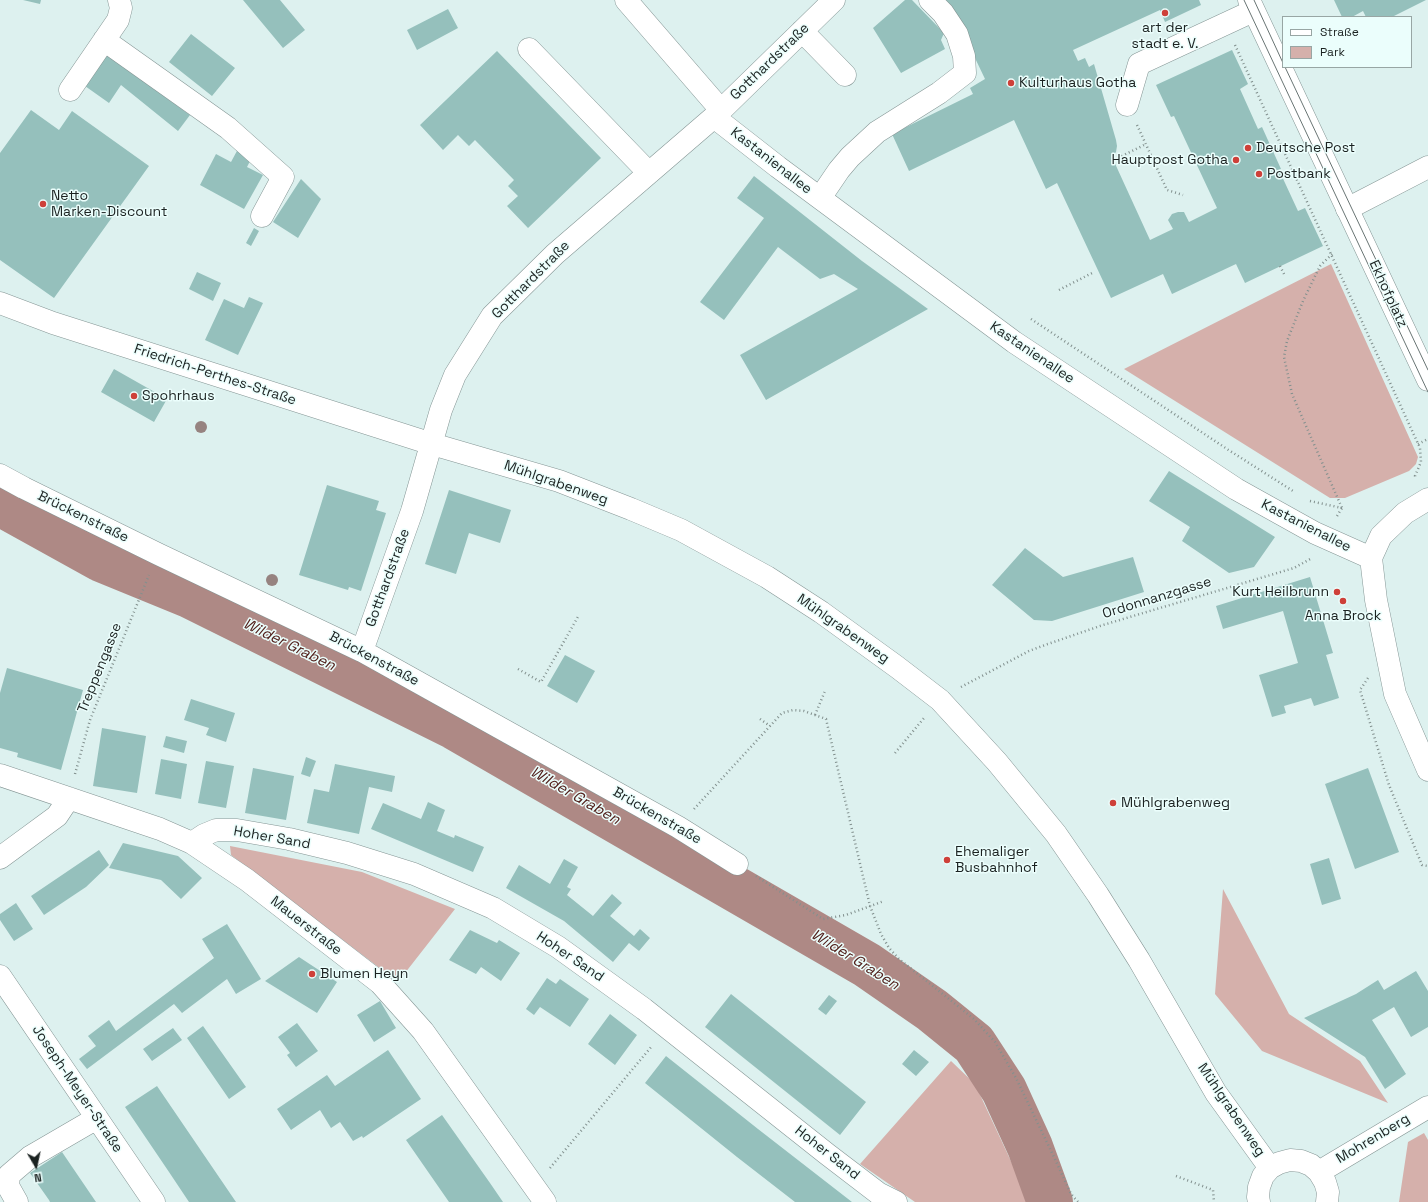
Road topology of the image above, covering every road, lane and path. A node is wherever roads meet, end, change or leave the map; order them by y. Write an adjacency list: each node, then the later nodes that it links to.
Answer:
1 (119, 0): 8 (street)
2 (626, 0): 13 (street, Kastanienallee)
3 (834, 0): 7 (street, Gotthardstraße)
4 (930, 0): 21 (street)
5 (1251, 5): 6 (street); 22 (street, Ekhofplatz)
6 (1225, 24): 12 (street); 15 (path)
7 (802, 31): 10 (street); 13 (street, Gotthardstraße)
8 (104, 40): 11 (street); 23 (street)
9 (528, 49): 19 (street)
10 (845, 75)
11 (70, 90)
12 (1127, 105): 14 (path)
13 (718, 113): 19 (street, Gotthardstraße); 21 (street, Kastanienallee)
14 (1146, 144): 17 (path); 20 (path)
15 (1282, 147): 16 (path); 24 (path)
16 (1273, 151)
17 (1118, 158)
18 (1428, 167): 22 (street)
19 (648, 173): 33 (street, Gotthardstraße)
20 (1183, 195)
21 (820, 198): 40 (street, Kastanienallee)
22 (1347, 209): 31 (street, Ekhofplatz)
23 (262, 216)
24 (1332, 254): 34 (path); 39 (path)
25 (1280, 266): 27 (path)
26 (1094, 272): 28 (path)
27 (1285, 276)
28 (1059, 290)
29 (0, 303): 33 (street, Friedrich-Perthes-Straße)
30 (1031, 320): 37 (path)
31 (1428, 380)
32 (1428, 439): 34 (path)
33 (432, 444): 44 (street, Gotthardstraße); 48 (street, Mühlgrabenweg)
34 (1418, 444): 36 (path)
35 (0, 475): 44 (street, Brückenstraße)
36 (1415, 476)
37 (1296, 493)
38 (1428, 499): 41 (street)
39 (1309, 501)
40 (1325, 537): 41 (street, Kastanienallee); 48 (path, Ordonnanzgasse)
41 (1371, 558): 45 (street)
42 (152, 568): 55 (path, Treppengasse)
43 (579, 615): 46 (path)
44 (362, 651): 56 (street, Brückenstraße)
45 (1388, 660): 53 (street); 60 (path)
46 (518, 669)
47 (825, 691): 49 (path)
48 (940, 700): 52 (path); 68 (street, Mühlgrabenweg)
49 (814, 715): 51 (path); 62 (path)
50 (760, 719): 51 (path)
51 (770, 726): 56 (path)
52 (894, 753)
53 (1428, 770)
54 (0, 775): 55 (street, Mauerstraße)
55 (71, 788): 57 (street, Mauerstraße); 58 (street)
56 (678, 827): 59 (street, Brückenstraße)
57 (192, 843): 73 (street, Mauerstraße); 74 (street, Hoher Sand)
58 (0, 858)
59 (737, 864): 62 (path)
60 (1428, 866)
61 (884, 901): 62 (path)
62 (870, 906): 75 (path)
63 (0, 976): 66 (street, Joseph-Meyer-Straße)
64 (652, 1045): 67 (path)
65 (1428, 1107): 69 (street, Mohrenberg)
66 (97, 1118): 71 (street); 72 (street, Joseph-Meyer-Straße)
67 (552, 1166)
68 (1270, 1168): 69 (street); 77 (street)
69 (1319, 1172): 78 (street)
70 (1176, 1176): 76 (path)
71 (17, 1202)
72 (154, 1202)
73 (545, 1202)
74 (896, 1202)
75 (1078, 1202)
76 (1214, 1202)
77 (1259, 1202)
78 (1327, 1202)

